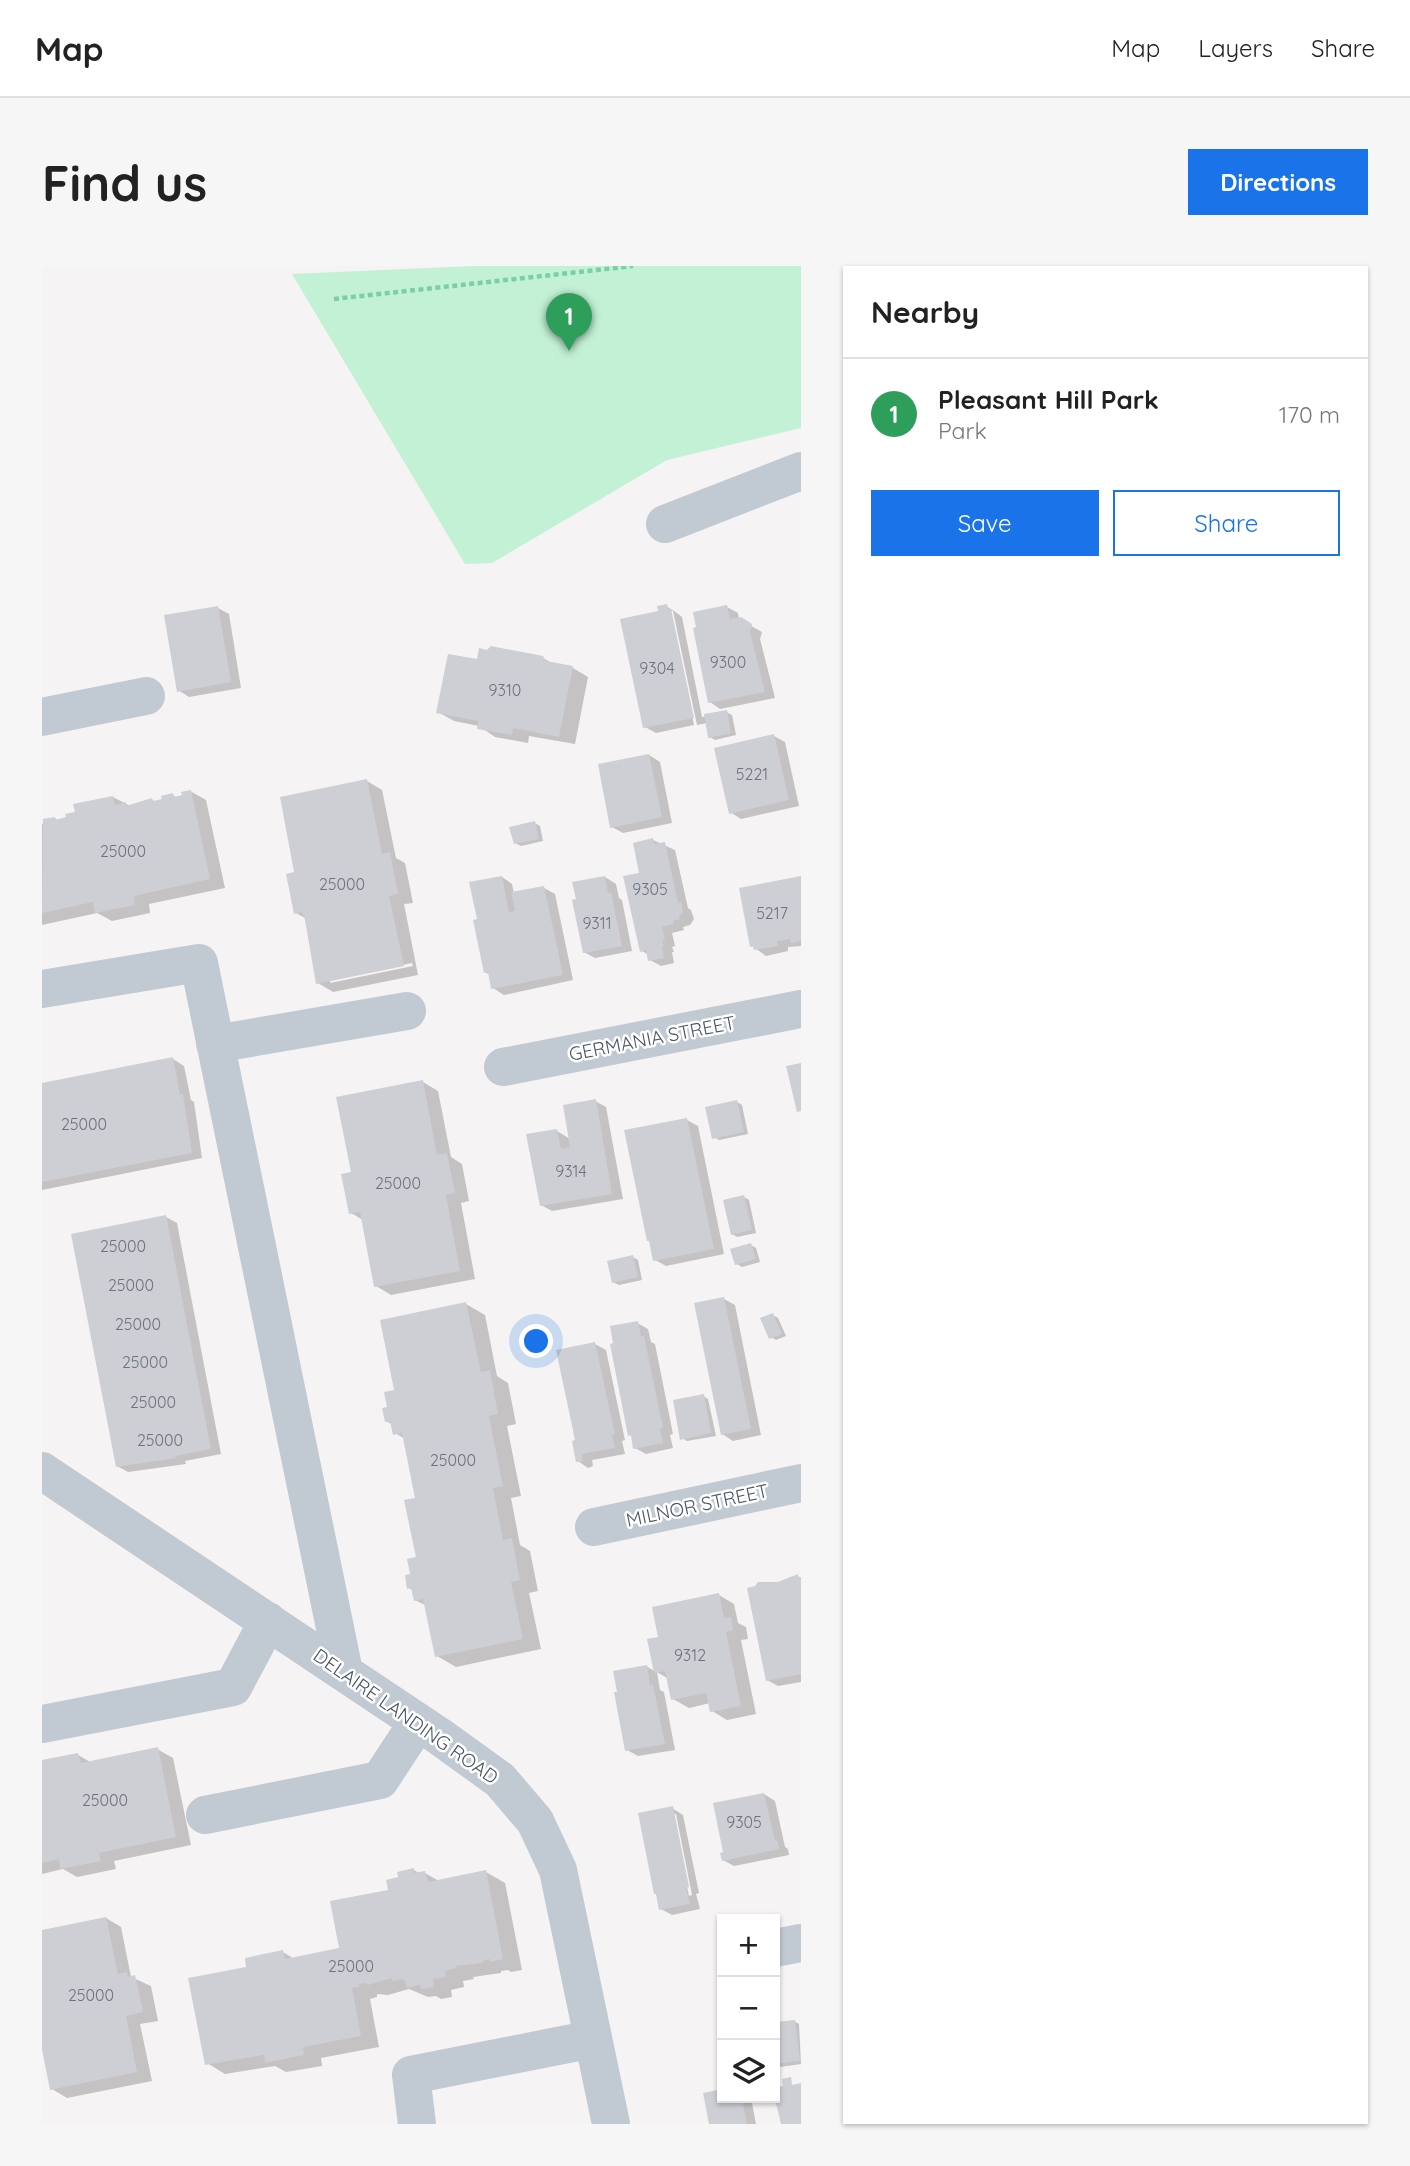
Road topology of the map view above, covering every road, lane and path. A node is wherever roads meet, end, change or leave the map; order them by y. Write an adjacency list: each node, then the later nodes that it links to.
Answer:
1 (633, 266): 2 (path)
2 (334, 299)
3 (800, 476): 4 (street)
4 (665, 524)
5 (146, 696): 6 (street)
6 (42, 717)
7 (42, 989): 10 (street)
8 (801, 1009): 11 (street, GERMANIA STREET)
9 (407, 1011): 10 (street)
10 (215, 1044): 16 (street)
11 (503, 1067)
12 (42, 1471): 15 (street, DELAIRE LANDING ROAD)
13 (801, 1483): 14 (street, MILNOR STREET)
14 (594, 1527)
15 (268, 1621): 16 (street, DELAIRE LANDING ROAD); 18 (street)
16 (344, 1672): 17 (street, DELAIRE LANDING ROAD)
17 (418, 1722): 19 (street); 22 (street, DELAIRE LANDING ROAD)
18 (42, 1724)
19 (205, 1815)
20 (801, 1943): 21 (street)
21 (780, 1947)
22 (593, 2039): 23 (street); 24 (street, DELAIRE LANDING ROAD)
23 (417, 2124)
24 (611, 2124)

